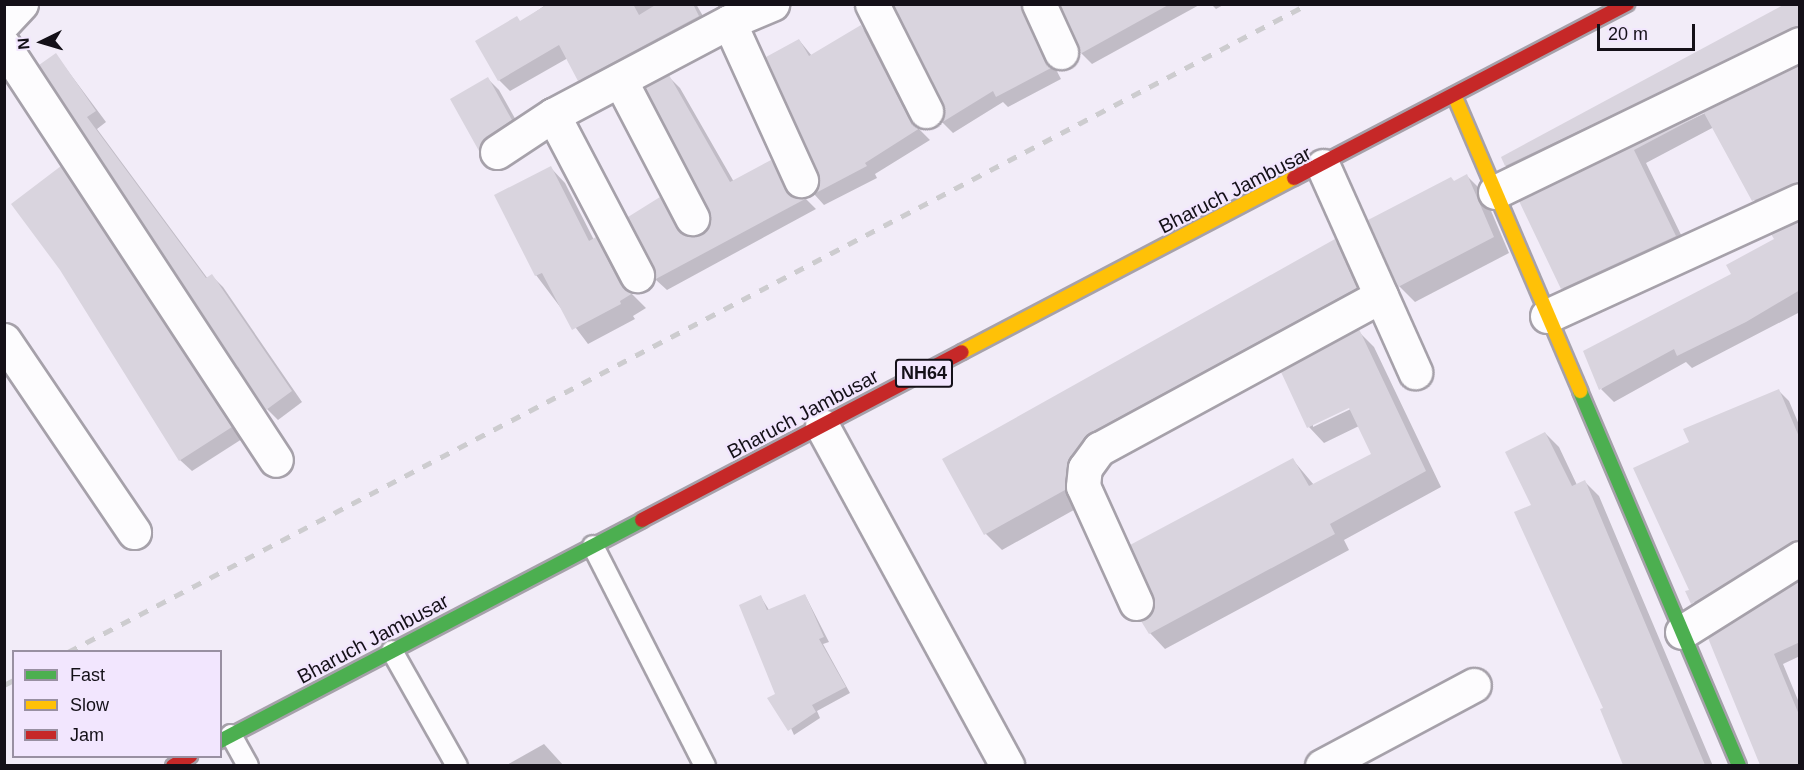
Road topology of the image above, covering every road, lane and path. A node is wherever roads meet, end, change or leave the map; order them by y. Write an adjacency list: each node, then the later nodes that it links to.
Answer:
1 (21, 4): 6 (street)
2 (772, 4): 7 (street)
3 (872, 4): 13 (street)
4 (1039, 4): 10 (street)
5 (1627, 4): 12 (main road, Bharuch Jambusar / NH64)
6 (4, 22)
7 (729, 22): 11 (street); 17 (street)
8 (1800, 44): 18 (street)
9 (4, 46): 27 (street)
10 (1061, 52)
11 (620, 80): 14 (street); 20 (street)
12 (1454, 95): 16 (main road, Bharuch Jambusar / NH64); 18 (main road)
13 (926, 111)
14 (553, 115): 15 (street); 21 (street)
15 (497, 152)
16 (1323, 166): 22 (street); 26 (main road, Bharuch Jambusar / NH64)
17 (801, 180)
18 (1495, 192): 23 (main road)
19 (1800, 200): 23 (street)
20 (692, 218)
21 (637, 275)
22 (1381, 296): 25 (street); 31 (street)
23 (1547, 316): 32 (main road)
24 (4, 340): 28 (street)
25 (1415, 372)
26 (822, 426): 29 (main road, Bharuch Jambusar / NH64); 39 (street)
27 (276, 459)
28 (134, 532)
29 (593, 546): 33 (main road, Bharuch Jambusar / NH64); 38 (lane)
30 (1800, 558): 32 (street)
31 (1136, 603)
32 (1682, 632): 41 (main road)
33 (392, 651): 35 (main road, Bharuch Jambusar / NH64); 37 (lane)
34 (1474, 685): 40 (street)
35 (226, 738): 36 (lane)
36 (248, 765)
37 (457, 765)
38 (705, 765)
39 (1007, 765)
40 (1322, 765)
41 (1739, 765)

